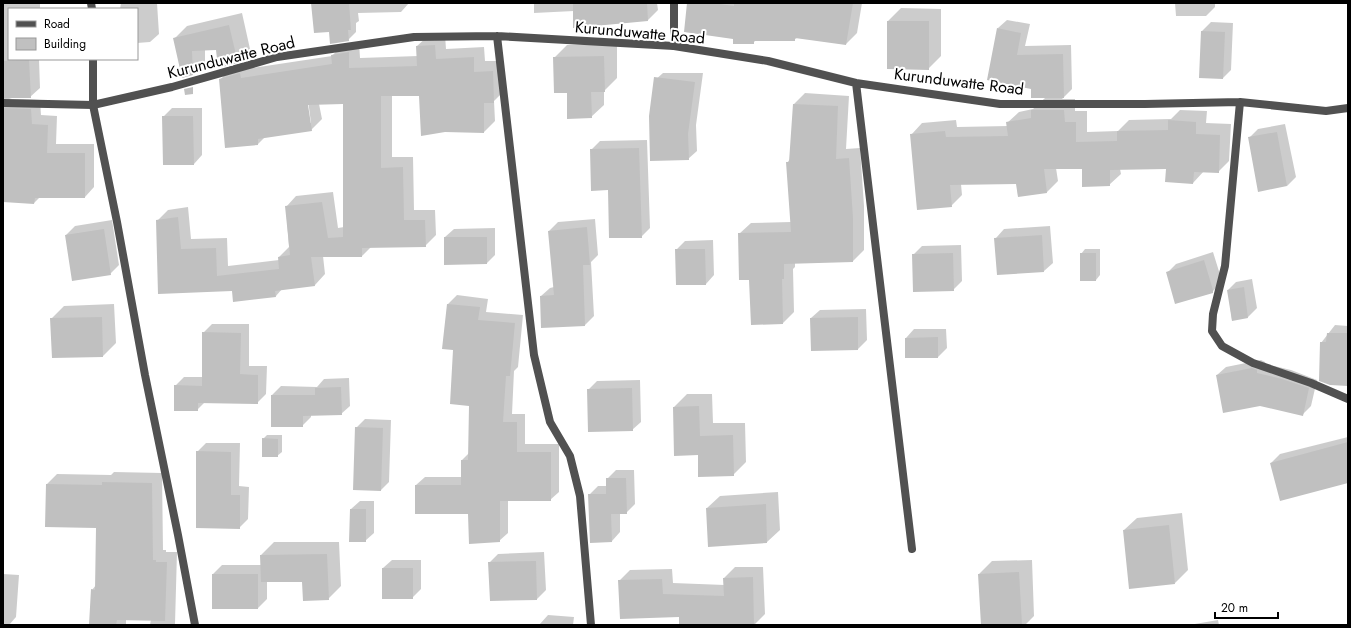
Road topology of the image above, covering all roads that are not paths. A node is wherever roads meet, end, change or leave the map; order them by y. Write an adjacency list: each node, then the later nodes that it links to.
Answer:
1 (674, 3): 3 (street)
2 (497, 36): 3 (street, Kurunduwatte Road); 8 (street, Kurunduwatte Road); 13 (street)
3 (674, 46): 5 (street, Kurunduwatte Road)
4 (93, 60): 8 (street)
5 (856, 82): 6 (street, Kurunduwatte Road); 11 (street)
6 (1240, 102): 9 (street, Kurunduwatte Road); 10 (street)
7 (3, 103): 8 (street, Kurunduwatte Road)
8 (93, 105): 12 (street)
9 (1348, 108)
10 (1348, 399)
11 (912, 549)
12 (195, 625)
13 (591, 625)

